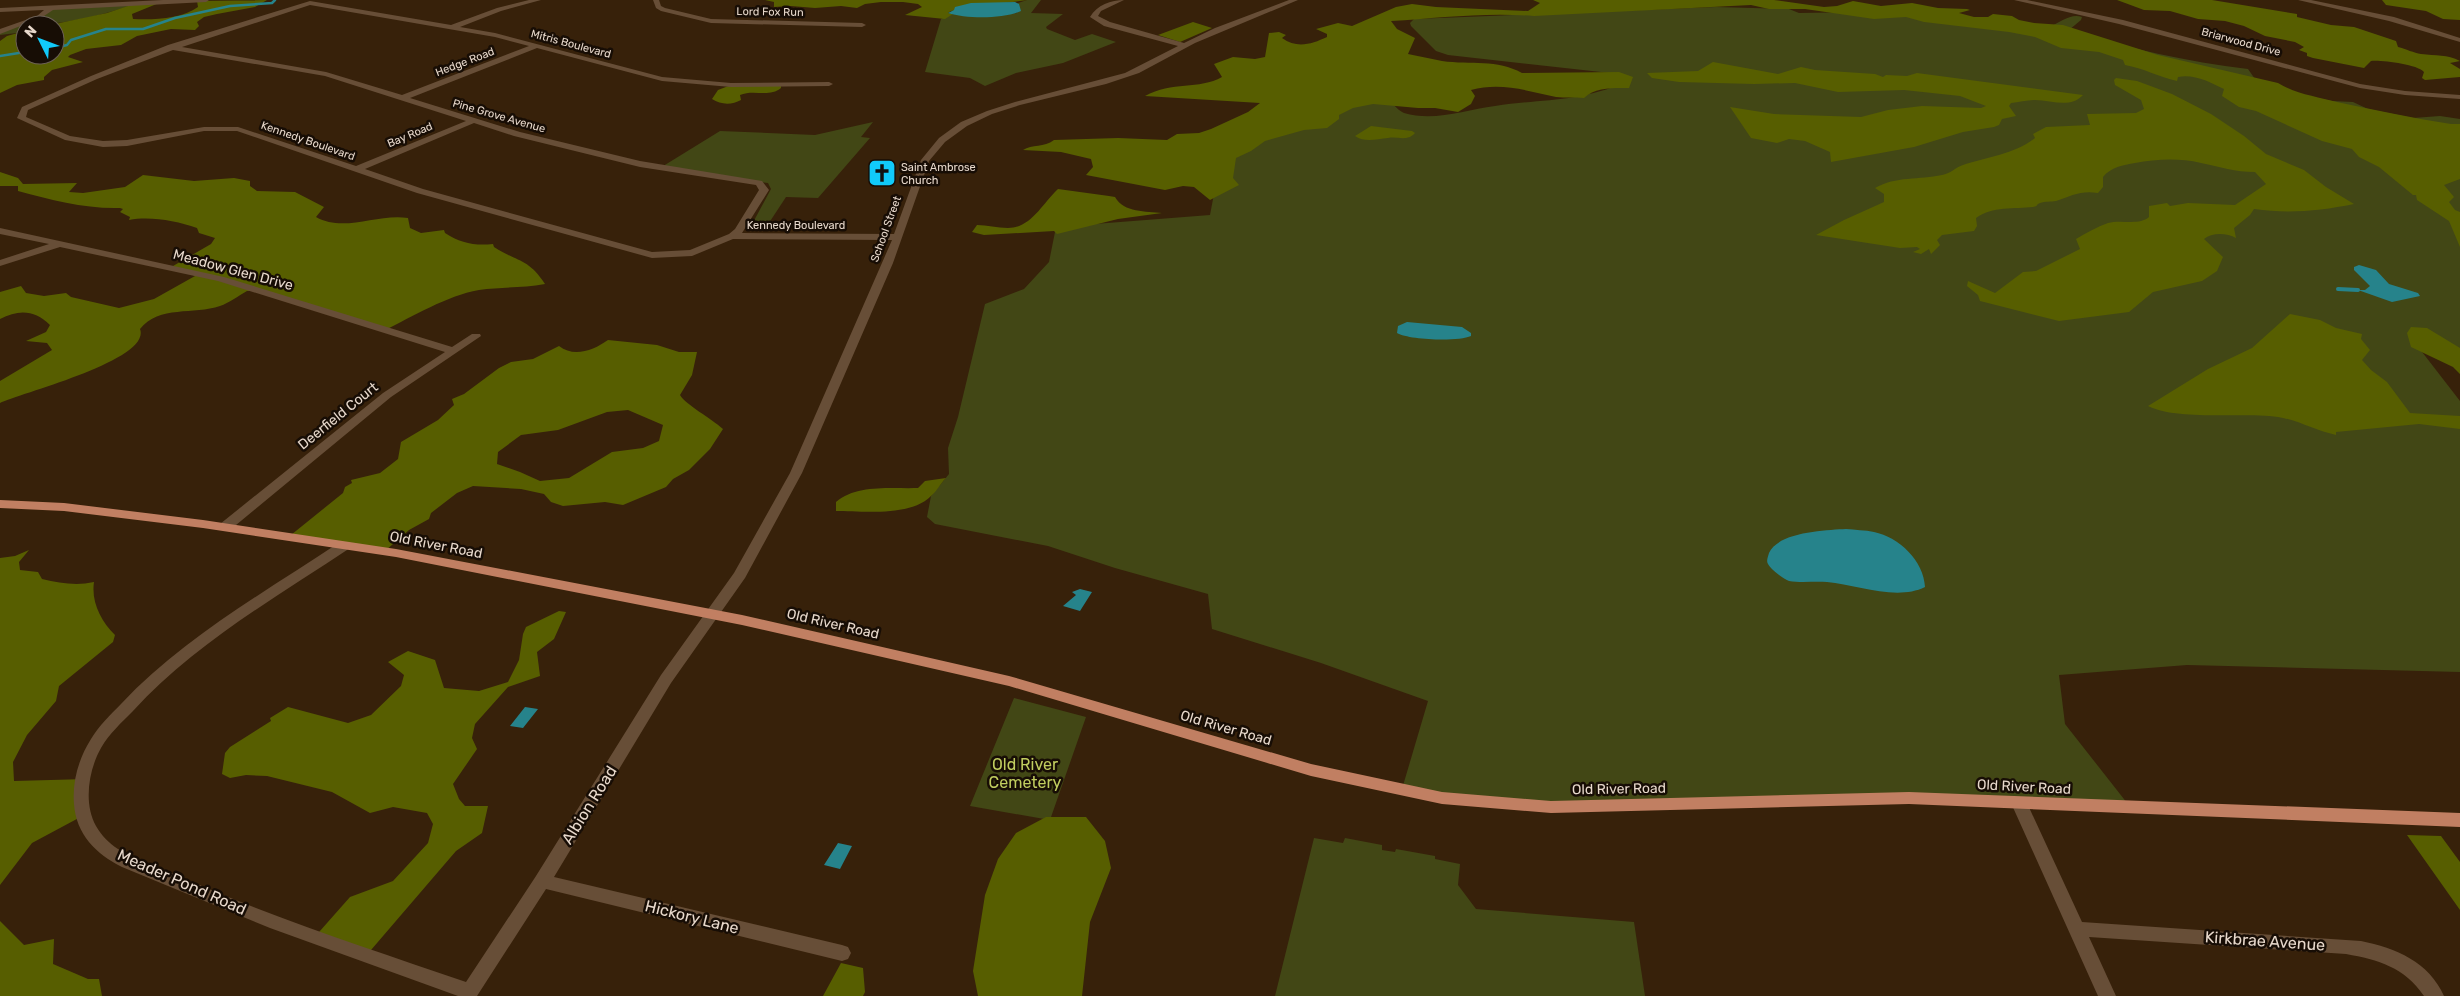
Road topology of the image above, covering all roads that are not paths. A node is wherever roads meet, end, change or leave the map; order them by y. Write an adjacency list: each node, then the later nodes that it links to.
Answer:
1 (206, 0): 9 (street)
2 (538, 0): 12 (street)
3 (656, 0): 11 (street, Lord Fox Run)
4 (1121, 0): 16 (street)
5 (1295, 0): 16 (street, School Street)
6 (2017, 0): 19 (street, Briarwood Drive)
7 (2301, 0): 14 (street)
8 (309, 2): 12 (street, Mitris Boulevard); 17 (street, Kennedy Boulevard)
9 (52, 8): 10 (street); 13 (street)
10 (0, 10)
11 (862, 26)
12 (453, 27): 15 (street, Mitris Boulevard)
13 (0, 32)
14 (2460, 40)
15 (536, 46): 18 (street, Mitris Boulevard); 20 (street, Hedge Road)
16 (1184, 46): 25 (street, School Street)
17 (171, 47): 20 (street, Pine Grove Avenue); 22 (street, Kennedy Boulevard)
18 (829, 84)
19 (2460, 97)
20 (402, 98): 21 (street, Pine Grove Avenue)
21 (472, 121): 22 (street, Bay Road); 24 (street, Pine Grove Avenue)
22 (355, 170): 24 (street, Kennedy Boulevard)
23 (0, 231): 26 (street, Meadow Glen Drive)
24 (732, 236): 25 (street, Kennedy Boulevard)
25 (897, 237): 33 (street, School Street)
26 (62, 244): 27 (street); 29 (street, Meadow Glen Drive)
27 (0, 263)
28 (476, 336): 29 (street, Deerfield Court)
29 (454, 350): 31 (street, Deerfield Court)
30 (0, 504): 31 (main road, Old River Road)
31 (225, 527): 32 (main road, Old River Road)
32 (345, 546): 33 (main road, Old River Road); 39 (street, Meader Pond Road)
33 (712, 615): 34 (main road, Old River Road); 36 (street, Albion Road)
34 (2019, 803): 35 (main road, Old River Road); 37 (street)
35 (2460, 820)
36 (542, 881): 38 (street, Hickory Lane); 39 (street, Albion Road)
37 (2077, 930): 40 (street); 41 (street, Kirkbrae Avenue)
38 (842, 953)
39 (468, 994)
40 (2107, 996)
41 (2435, 996)

